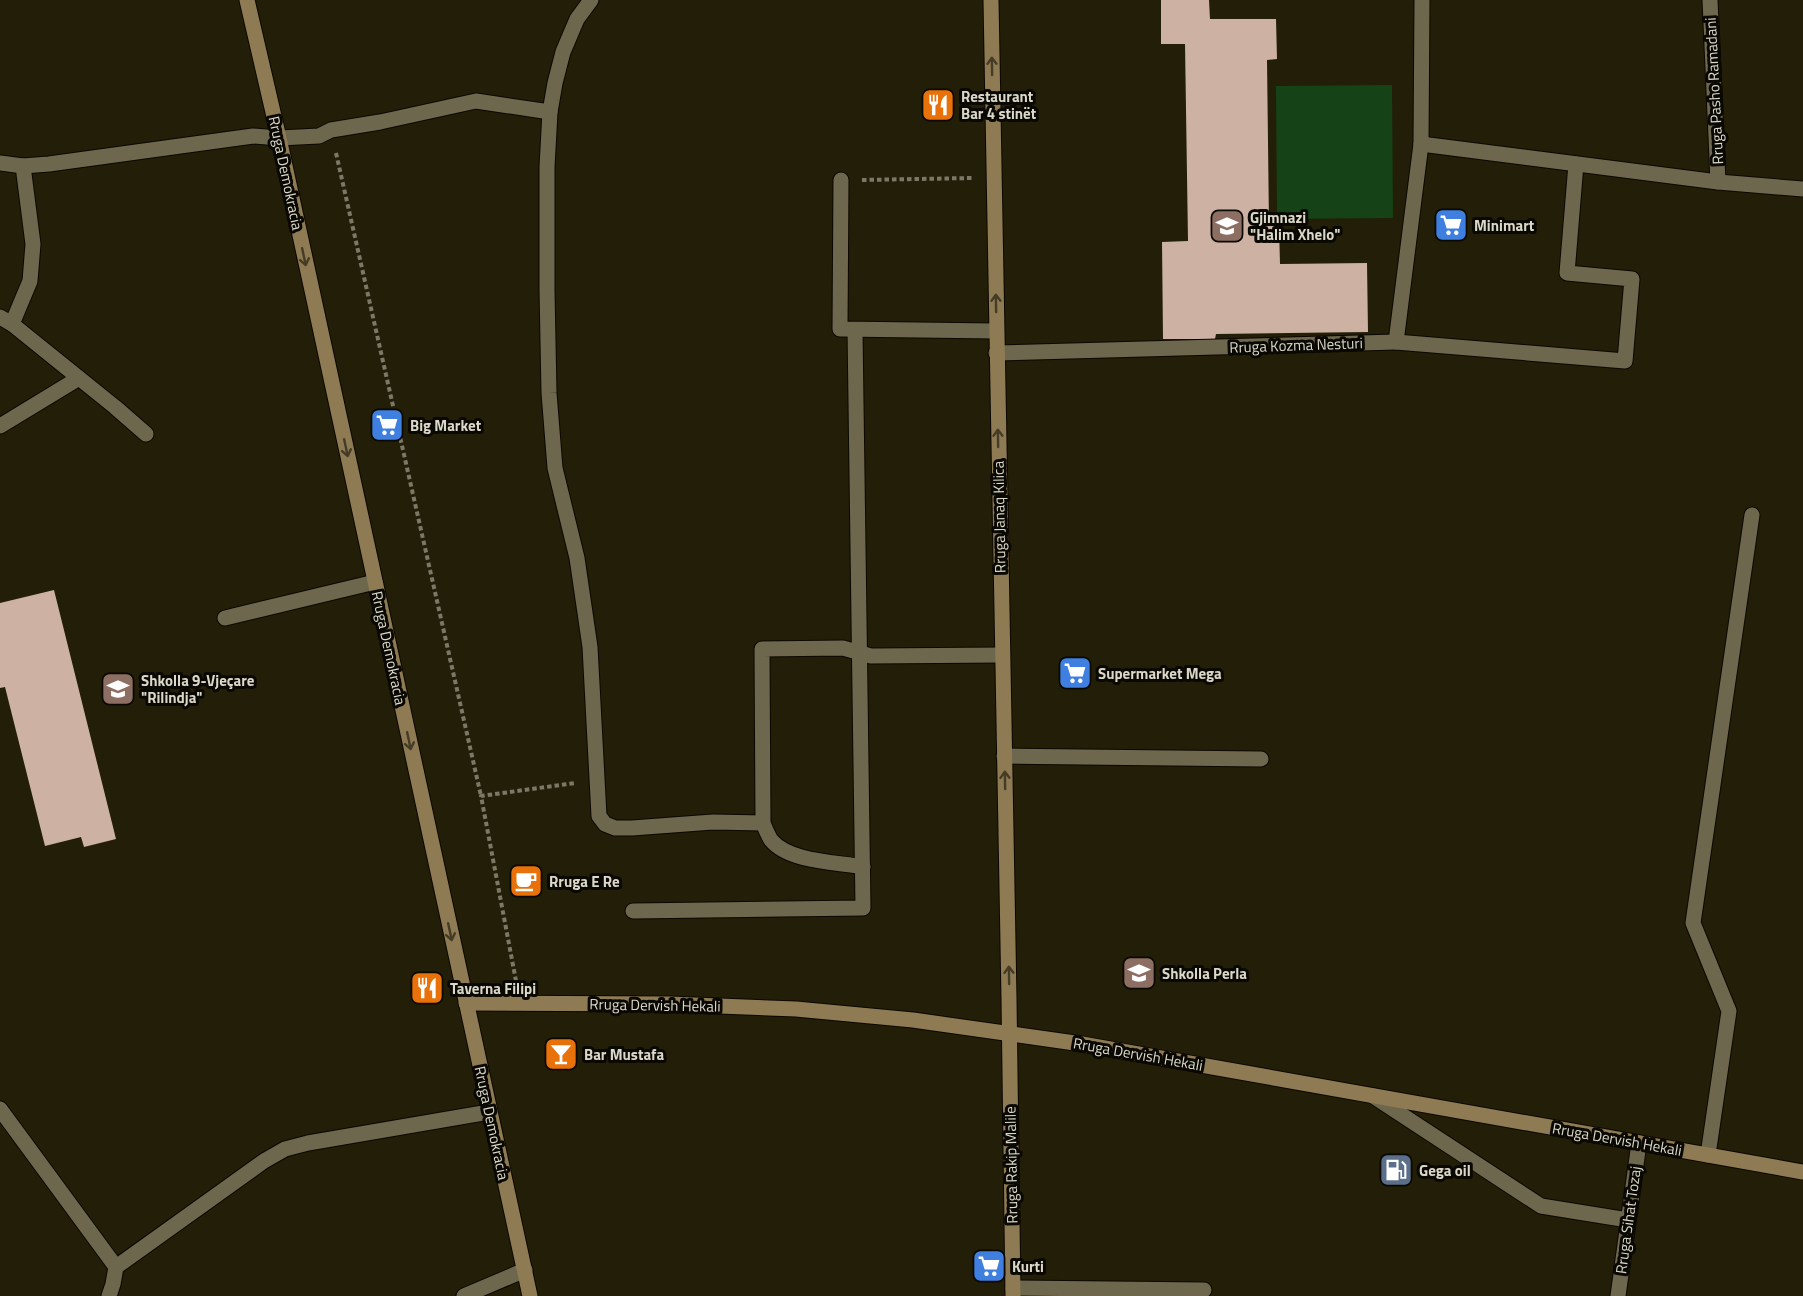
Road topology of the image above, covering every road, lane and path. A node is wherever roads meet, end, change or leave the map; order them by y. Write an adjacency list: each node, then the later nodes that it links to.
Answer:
1 (247, 0): 8 (main road, Rruga Demokracia)
2 (591, 0): 6 (street)
3 (991, 0): 13 (main road, Rruga Janaq Kilica, one-way to 3)
4 (1422, 0): 9 (street)
5 (1710, 0): 15 (street, Rruga Pasho Ramadani)
6 (550, 112): 7 (street); 32 (street)
7 (331, 130): 8 (street); 33 (path)
8 (279, 138): 12 (street); 26 (main road, Rruga Demokracia, one-way to 26)
9 (1421, 144): 11 (street); 20 (street)
10 (0, 163): 12 (street)
11 (1576, 164): 15 (street); 20 (street, Rruga Kozma Nesturi)
12 (23, 166): 17 (street)
13 (994, 178): 14 (path); 19 (main road, Rruga Janaq Kilica, one-way to 13)
14 (841, 180): 18 (street)
15 (1718, 182): 16 (street)
16 (1803, 189)
17 (6, 321): 22 (street)
18 (855, 330): 19 (street); 28 (street)
19 (996, 331): 21 (main road, Rruga Janaq Kilica)
20 (1396, 342): 21 (street, Rruga Kozma Nesturi)
21 (996, 353): 29 (main road, Rruga Janaq Kilica, one-way to 21)
22 (79, 378): 23 (street); 24 (street)
23 (0, 426)
24 (146, 434)
25 (1752, 515): 44 (street)
26 (375, 582): 27 (street); 37 (main road, Rruga Demokracia, one-way to 37)
27 (225, 618)
28 (860, 653): 29 (street); 34 (street); 35 (street)
29 (1002, 655): 30 (main road, Rruga Janaq Kilica)
30 (1004, 756): 31 (street); 39 (main road, Rruga Janaq Kilica, one-way to 30)
31 (1262, 759)
32 (597, 780): 33 (path); 34 (street)
33 (481, 796): 38 (path)
34 (763, 823): 35 (street)
35 (862, 867): 36 (street)
36 (633, 911)
37 (466, 1003): 38 (main road, Rruga Dervish Hekali); 42 (main road, Rruga Demokracia)
38 (520, 1003): 39 (main road, Rruga Dervish Hekali)
39 (1009, 1034): 40 (main road, Rruga Dervish Hekali); 50 (main road, Rruga Rakip Malile)
40 (1373, 1096): 43 (main road, Rruga Dervish Hekali); 46 (street)
41 (0, 1109): 47 (street)
42 (489, 1112): 47 (street); 48 (main road, Rruga Demokracia)
43 (1639, 1143): 44 (main road, Rruga Dervish Hekali); 46 (street, Rruga Sihat Tozaj)
44 (1708, 1155): 45 (main road, Rruga Dervish Hekali)
45 (1803, 1172)
46 (1628, 1220): 54 (street, Rruga Sihat Tozaj)
47 (116, 1267): 51 (street)
48 (525, 1270): 52 (street); 53 (main road, Rruga Demokracia)
49 (1204, 1290): 50 (street)
50 (1013, 1292)
51 (109, 1296)
52 (464, 1296)
53 (530, 1296)
54 (1618, 1296)

